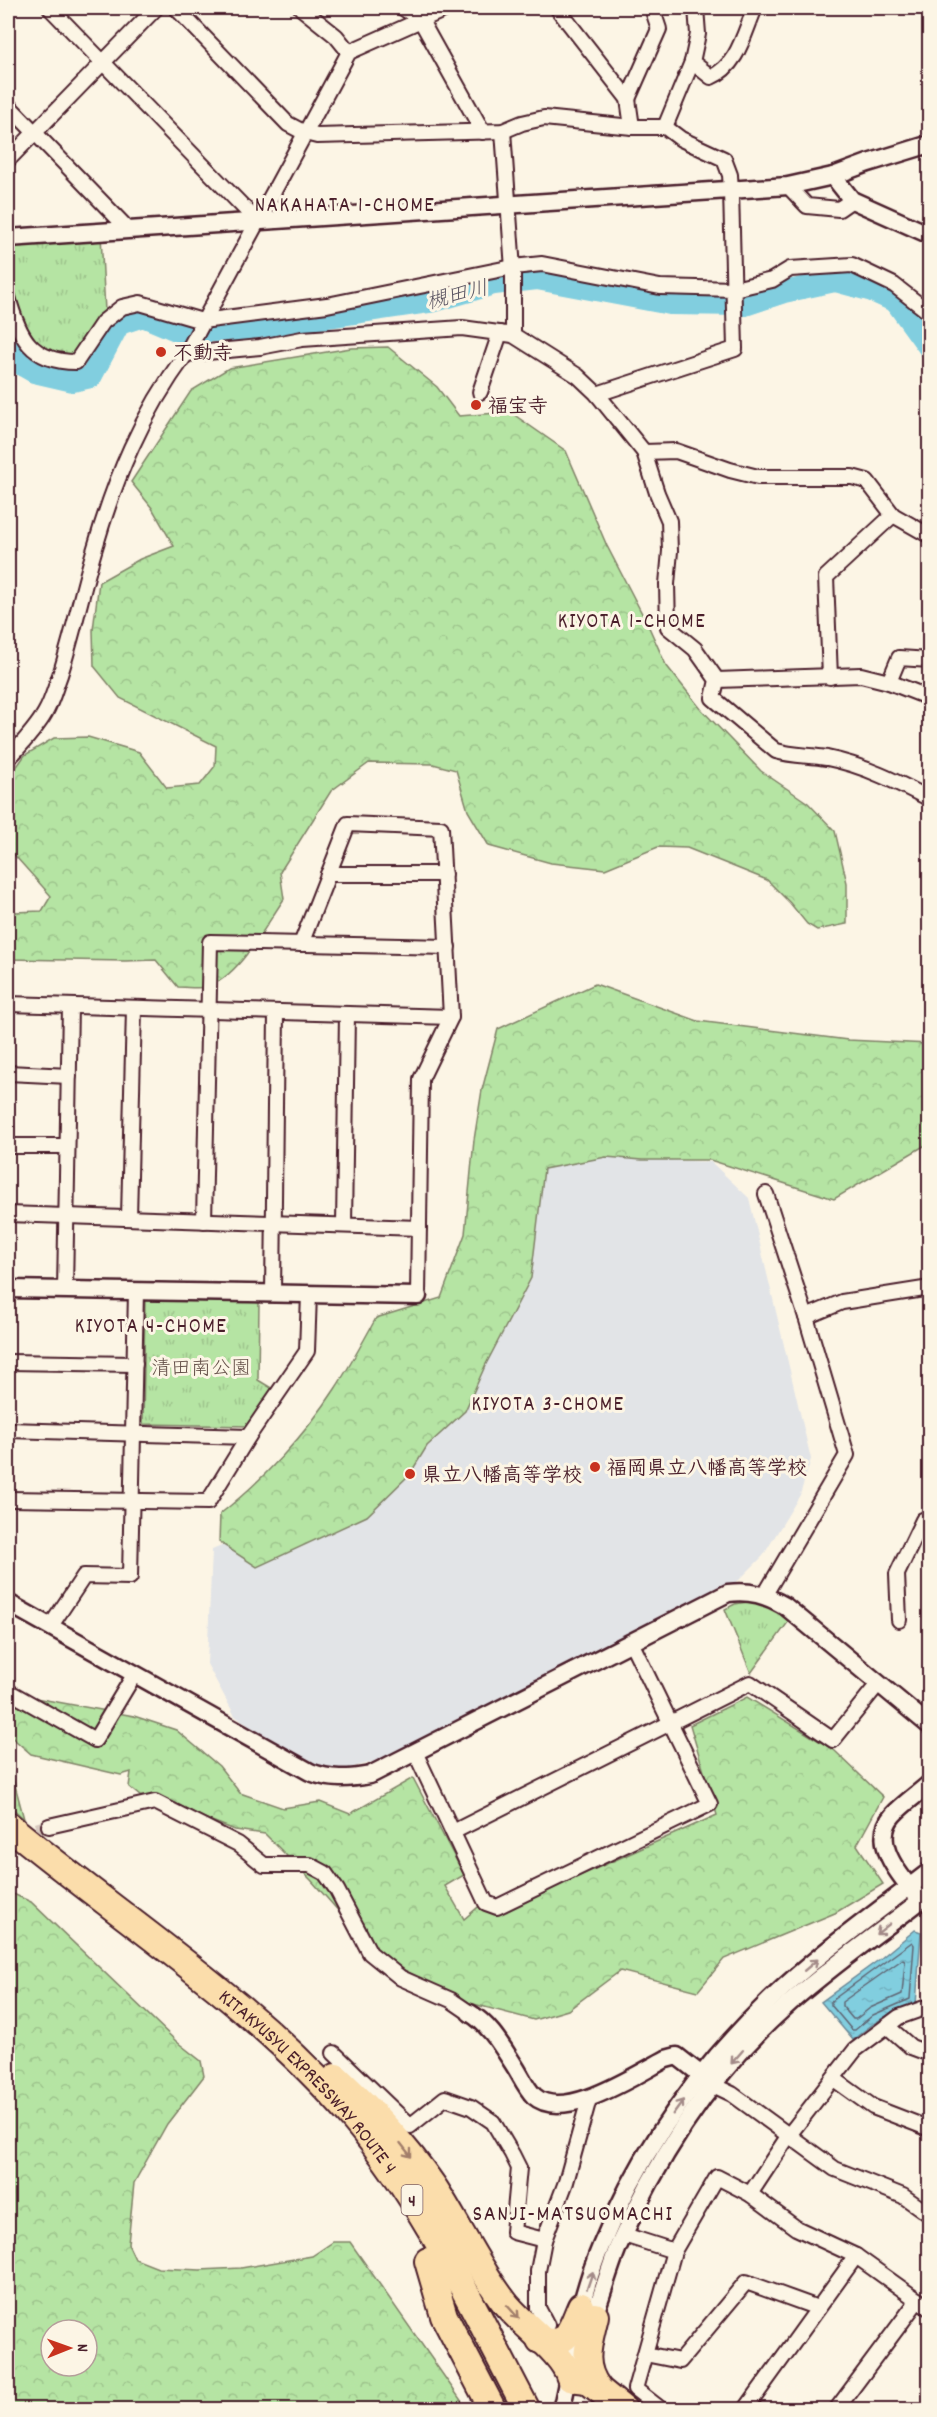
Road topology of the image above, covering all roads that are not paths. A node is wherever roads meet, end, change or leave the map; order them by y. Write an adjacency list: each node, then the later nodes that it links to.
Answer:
1 (50, 8): 13 (street)
2 (156, 8): 13 (street)
3 (176, 8): 22 (street)
4 (302, 8): 12 (street)
5 (404, 8): 11 (street)
6 (448, 8): 11 (street)
7 (557, 8): 15 (street)
8 (652, 8): 15 (street)
9 (696, 8): 14 (street)
10 (754, 8): 14 (street)
11 (420, 19): 12 (street); 20 (street)
12 (350, 52): 22 (street)
13 (103, 62): 21 (street); 30 (street)
14 (692, 63): 18 (street)
15 (628, 99): 17 (street)
16 (8, 105): 21 (street)
17 (632, 127): 18 (street); 19 (street)
18 (665, 127): 27 (street)
19 (503, 131): 20 (street); 29 (street)
20 (483, 132): 22 (street)
21 (34, 133): 24 (street); 31 (street)
22 (305, 133): 30 (street)
23 (930, 144): 25 (street)
24 (8, 160)
25 (833, 176): 26 (street); 28 (street)
26 (788, 186): 27 (street); 28 (street)
27 (731, 190): 29 (street); 36 (street)
28 (852, 200): 32 (street)
29 (508, 205): 30 (street); 34 (street)
30 (257, 221): 31 (street); 38 (street)
31 (128, 229): 33 (street)
32 (930, 235)
33 (8, 238)
34 (513, 268): 36 (street); 38 (street); 39 (street)
35 (8, 297): 38 (street)
36 (735, 300): 37 (street); 42 (street)
37 (930, 313)
38 (202, 321): 40 (street)
39 (507, 334): 40 (street); 41 (street); 42 (street)
40 (188, 348): 51 (street)
41 (480, 392)
42 (597, 394): 43 (street)
43 (644, 452): 44 (street); 48 (street)
44 (893, 515): 45 (street); 47 (street)
45 (930, 537)
46 (930, 660): 49 (street)
47 (830, 677): 48 (street); 49 (street)
48 (717, 680): 52 (street)
49 (889, 682): 50 (street)
50 (930, 698)
51 (8, 759)
52 (930, 799)
53 (328, 874): 54 (street); 54 (street); 55 (street)
54 (444, 874): 56 (street)
55 (301, 944): 56 (street); 60 (street)
56 (448, 947): 63 (street)
57 (8, 1004): 58 (street)
58 (70, 1006): 59 (street); 65 (street)
59 (134, 1008): 60 (street); 71 (street)
60 (208, 1010): 61 (street); 72 (street)
61 (276, 1012): 62 (street); 73 (street)
62 (347, 1014): 63 (street); 74 (street)
63 (451, 1017): 75 (street)
64 (8, 1073): 65 (street)
65 (69, 1076): 67 (street)
66 (8, 1146): 67 (street)
67 (67, 1146): 70 (street)
68 (766, 1194): 83 (street)
69 (8, 1214): 70 (street)
70 (66, 1216): 71 (street); 78 (street)
71 (129, 1218): 72 (street)
72 (204, 1221): 73 (street)
73 (274, 1223): 74 (street); 80 (street)
74 (344, 1225): 75 (street)
75 (419, 1228): 82 (street)
76 (930, 1288): 83 (street)
77 (8, 1289): 78 (street)
78 (65, 1290): 79 (street)
79 (136, 1292): 80 (street); 85 (street)
80 (273, 1294): 81 (street)
81 (309, 1294): 82 (street); 88 (street)
82 (418, 1296)
83 (806, 1317): 92 (street)
84 (8, 1362): 85 (street)
85 (135, 1364): 87 (street)
86 (8, 1430): 87 (street)
87 (133, 1433): 88 (street); 90 (street)
88 (248, 1437): 90 (street)
89 (8, 1499): 90 (street)
90 (132, 1501): 95 (street)
91 (930, 1520): 94 (street)
92 (764, 1596): 96 (street); 98 (street)
93 (8, 1603): 95 (street)
94 (900, 1620)
95 (50, 1627): 97 (street)
96 (631, 1642): 100 (street); 102 (street)
97 (134, 1675): 99 (street); 102 (street)
98 (878, 1684): 100 (street); 101 (street)
99 (8, 1691)
100 (670, 1723): 106 (street); 106 (street)
101 (930, 1726)
102 (415, 1752): 106 (street)
103 (930, 1783): 109 (street)
104 (8, 1825): 111 (highway, KITAKYUSYU EXPRESSWAY ROUTE 4 / 4)
105 (49, 1826): 113 (street)
106 (453, 1832)
107 (8, 1847): 128 (highway, KITAKYUSYU EXPRESSWAY ROUTE 4 / 4)
108 (930, 1871): 109 (street)
109 (909, 1887): 110 (street); 118 (street, one-way to 109)
110 (927, 1899): 118 (street, one-way to 118)
111 (219, 1990): 133 (highway, one-way to 133); 139 (highway, KITAKYUSYU EXPRESSWAY ROUTE 4 / 4)
112 (930, 2006): 114 (street)
113 (470, 2013): 119 (street)
114 (887, 2026): 116 (street); 117 (street)
115 (334, 2053): 125 (street)
116 (930, 2054)
117 (834, 2079): 120 (street); 121 (street)
118 (708, 2080): 119 (street); 121 (street); 124 (street); 132 (street, one-way to 118)
119 (589, 2099): 125 (street)
120 (930, 2129)
121 (789, 2135): 122 (street); 123 (street)
122 (750, 2193): 126 (street); 127 (street)
123 (930, 2215)
124 (624, 2235): 126 (street); 132 (street)
125 (544, 2240): 133 (street)
126 (674, 2251): 134 (street)
127 (856, 2256): 129 (street); 130 (street)
128 (428, 2261): 137 (highway); 138 (highway, KITAKYUSYU EXPRESSWAY ROUTE 4 / 4)
129 (918, 2300): 131 (street); 144 (street)
130 (818, 2308): 134 (street); 143 (street)
131 (930, 2309)
132 (588, 2311): 133 (highway); 135 (street); 136 (highway)
133 (543, 2332): 135 (highway)
134 (645, 2354): 142 (street)
135 (570, 2378): 136 (highway); 140 (street)
136 (598, 2388): 141 (highway)
137 (493, 2409)
138 (508, 2409)
139 (526, 2409)
140 (561, 2409)
141 (624, 2409)
142 (662, 2409)
143 (745, 2409)
144 (836, 2409)

